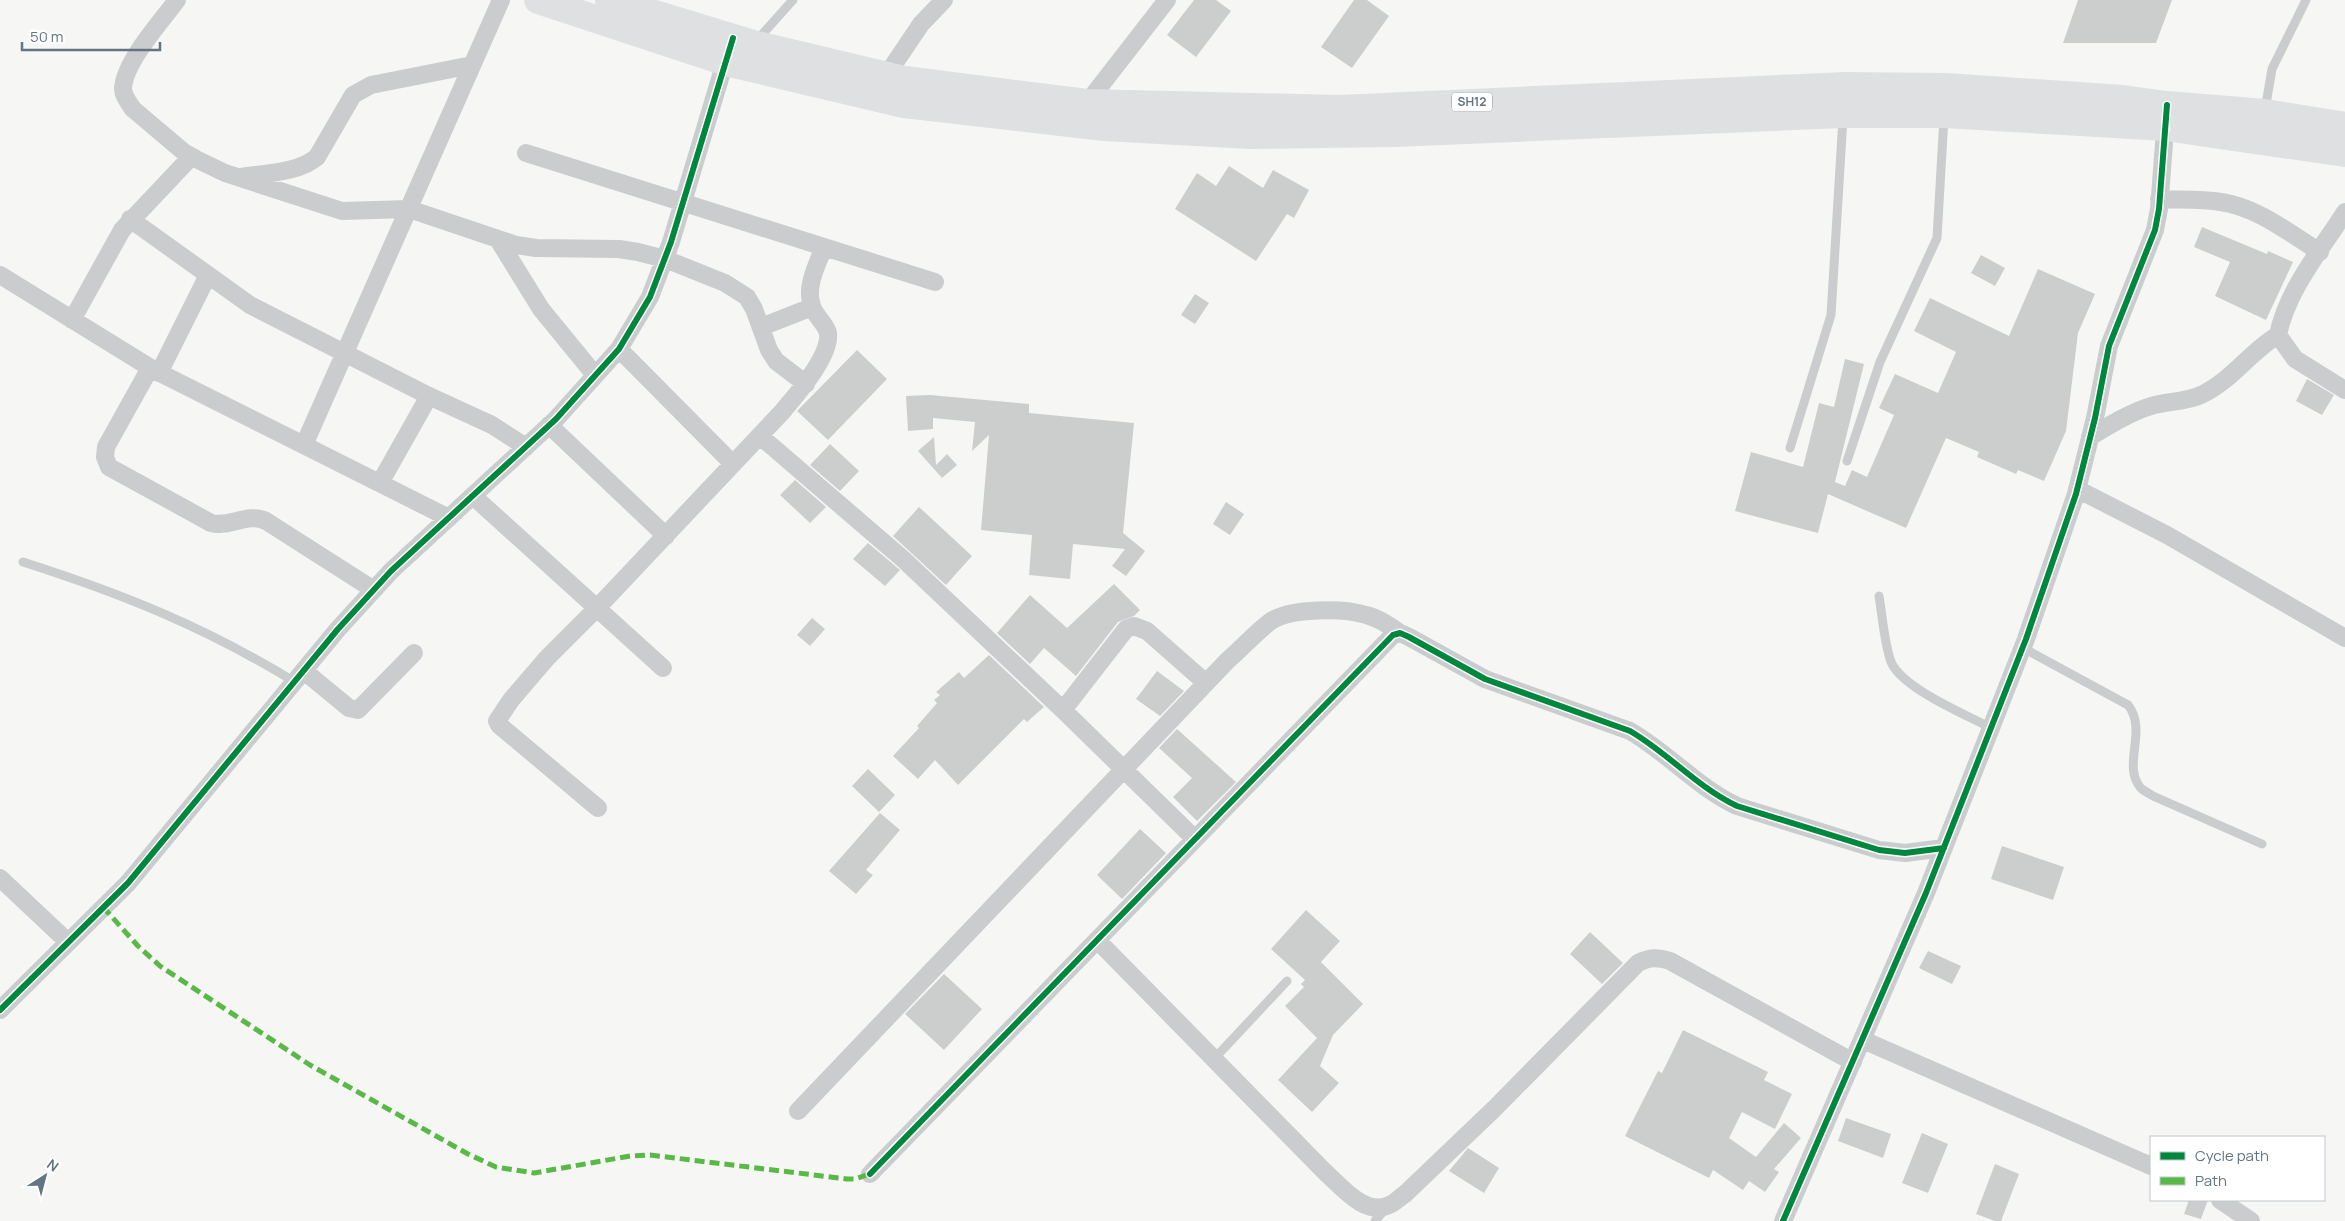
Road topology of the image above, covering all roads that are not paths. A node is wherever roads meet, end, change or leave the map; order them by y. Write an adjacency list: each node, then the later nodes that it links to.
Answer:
1 (177, 0): 22 (street)
2 (501, 0): 10 (street)
3 (538, 0): 9 (main road)
4 (609, 0): 9 (main road, SH12)
5 (793, 0): 9 (lane)
6 (944, 0): 11 (street)
7 (1167, 0): 13 (street)
8 (2306, 0): 14 (lane)
9 (737, 48): 11 (main road, SH12); 18 (main road); 25 (street)
10 (472, 65): 23 (street); 26 (street)
11 (886, 76): 13 (main road, SH12)
12 (1709, 91): 13 (main road, SH12); 17 (main road, SH12); 18 (main road)
13 (1087, 103)
14 (2265, 113): 17 (main road, SH12); 19 (main road, SH12)
15 (1843, 114): 16 (main road); 18 (main road); 52 (lane)
16 (1944, 114): 17 (main road); 53 (lane)
17 (2166, 116): 21 (main road); 24 (street)
18 (1710, 119)
19 (2345, 126)
20 (526, 153): 25 (street)
21 (2345, 153)
22 (191, 156): 23 (street); 28 (street)
23 (238, 178): 26 (street)
24 (2159, 199): 31 (street); 49 (street)
25 (683, 202): 30 (street); 32 (street)
26 (409, 209): 29 (street); 41 (street)
27 (2345, 212): 31 (street)
28 (130, 219): 34 (street); 37 (street)
29 (499, 241): 32 (street); 43 (street)
30 (824, 247): 35 (street); 36 (street)
31 (2320, 252): 39 (street)
32 (665, 259): 38 (street); 40 (street)
33 (0, 275): 37 (street)
34 (208, 275): 41 (street); 42 (street)
35 (935, 282)
36 (812, 307): 38 (street); 44 (street)
37 (72, 320): 42 (street)
38 (761, 327): 44 (street)
39 (2278, 335): 45 (street); 49 (street)
40 (619, 349): 43 (street); 54 (street)
41 (345, 353): 46 (street); 50 (street)
42 (155, 370): 50 (street); 61 (street)
43 (595, 375): 47 (street)
44 (806, 384): 48 (street)
45 (2345, 390)
46 (429, 396): 51 (street); 55 (street)
47 (549, 425): 51 (street); 59 (street)
48 (760, 436): 54 (street); 71 (street)
49 (2090, 437): 56 (street)
50 (304, 445): 55 (street)
51 (526, 447): 57 (street)
52 (1790, 448)
53 (1846, 461)
54 (733, 464): 59 (street)
55 (380, 484): 58 (street)
56 (2077, 489): 65 (street); 66 (street)
57 (472, 496): 58 (street); 63 (street)
58 (449, 518): 61 (street)
59 (666, 536): 63 (street)
60 (23, 562): 69 (lane)
61 (374, 590): 69 (street)
62 (1879, 596): 72 (lane)
63 (597, 608): 68 (street); 74 (street)
64 (1400, 634): 70 (street); 75 (street); 77 (street)
65 (2345, 638)
66 (2023, 648): 72 (street); 76 (lane)
67 (414, 653): 69 (street)
68 (662, 668)
69 (300, 677): 80 (street)
70 (1206, 683): 71 (street); 73 (street)
71 (1063, 710): 73 (street)
72 (1991, 728): 77 (street)
73 (1123, 771): 75 (street); 86 (street)
74 (598, 808)
75 (1195, 840): 79 (street)
76 (2262, 844)
77 (1944, 848): 83 (street)
78 (0, 878): 80 (street)
79 (1098, 941): 84 (street); 88 (street)
80 (68, 942): 82 (street)
81 (1287, 981): 84 (lane)
82 (0, 1010)
83 (1863, 1040): 85 (street); 87 (street)
84 (1214, 1059): 90 (street)
85 (1853, 1062): 90 (street); 92 (street)
86 (798, 1111)
87 (2150, 1166)
88 (870, 1174)
89 (2221, 1201): 93 (street)
90 (1389, 1205): 91 (lane)
91 (1375, 1221)
92 (1783, 1221)
93 (2251, 1221)

